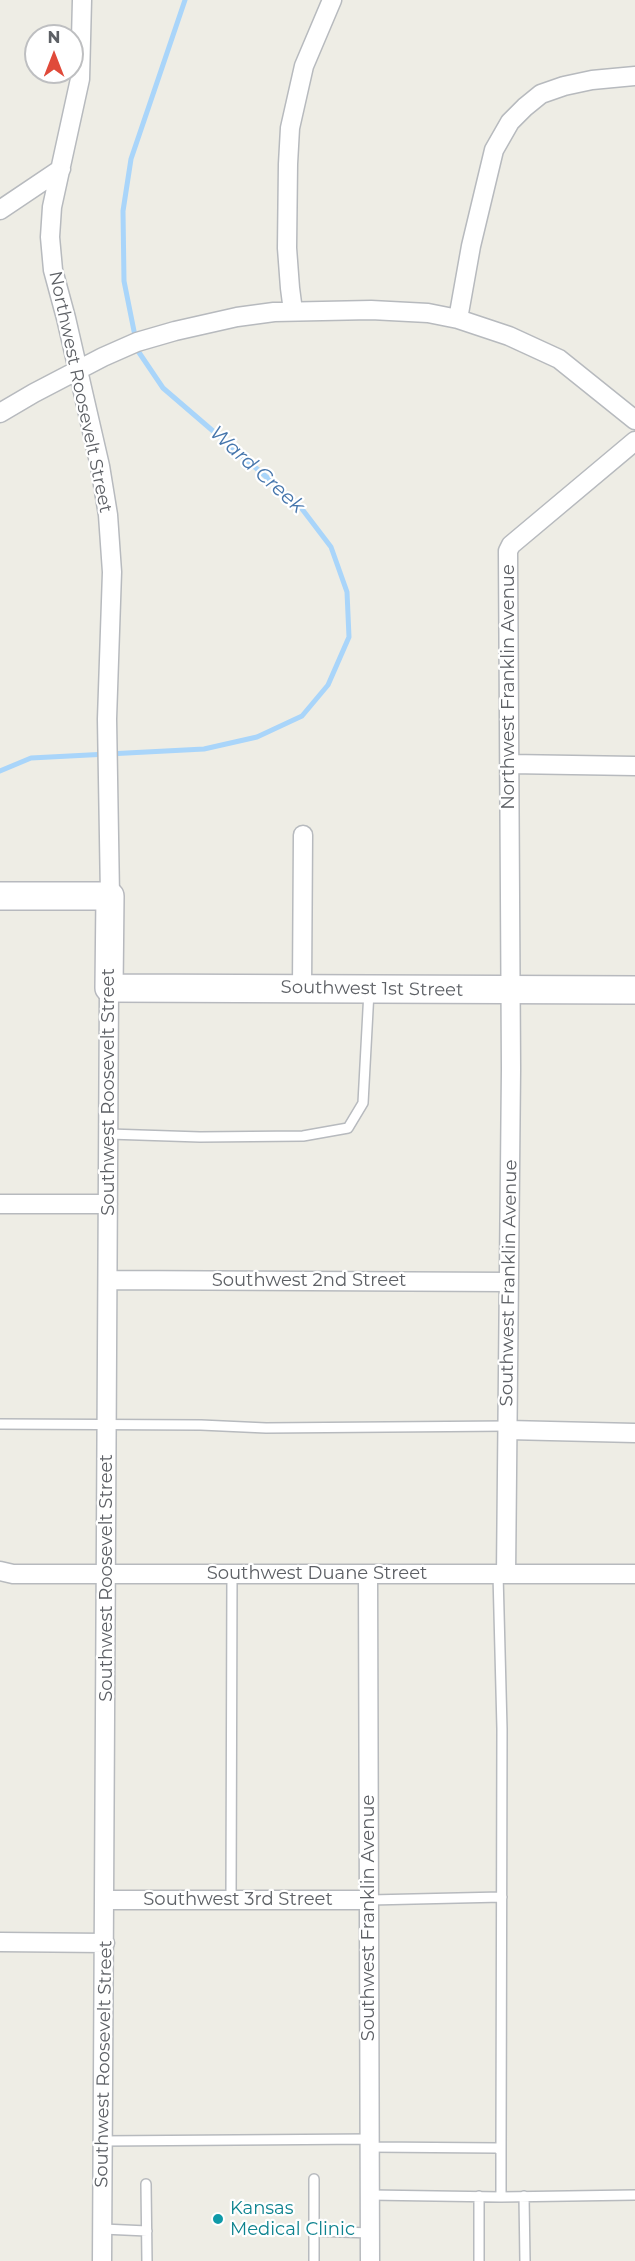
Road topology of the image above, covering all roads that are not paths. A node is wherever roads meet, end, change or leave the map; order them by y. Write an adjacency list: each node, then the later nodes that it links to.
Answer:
1 (82, 0): 4 (street, Northwest Roosevelt Street)
2 (332, 0): 6 (street)
3 (635, 76): 7 (street)
4 (61, 169): 5 (street); 8 (street, Northwest Roosevelt Street)
5 (0, 210)
6 (293, 311): 7 (street); 8 (street)
7 (458, 320): 10 (street)
8 (78, 369): 9 (street); 16 (street, Northwest Roosevelt Street)
9 (0, 413)
10 (635, 420)
11 (635, 441): 12 (street, Northwest Franklin Avenue)
12 (510, 764): 13 (street); 21 (street, Northwest Franklin Avenue)
13 (635, 766)
14 (303, 835): 18 (street)
15 (0, 896): 16 (street)
16 (110, 896): 17 (street, Southwest Roosevelt Street)
17 (109, 988): 18 (street, Southwest 1st Street); 22 (street, Southwest Roosevelt Street)
18 (302, 988): 19 (street, Southwest 1st Street)
19 (369, 989): 21 (street, Southwest 1st Street); 22 (lane)
20 (635, 990): 21 (street, Southwest 1st Street)
21 (511, 991): 26 (street, Southwest Franklin Avenue)
22 (109, 1134): 24 (street, Southwest Roosevelt Street)
23 (0, 1204): 24 (street)
24 (108, 1204): 25 (street, Southwest Roosevelt Street)
25 (108, 1281): 26 (street, Southwest 2nd Street); 28 (street, Southwest Roosevelt Street)
26 (509, 1282): 29 (street, Southwest Franklin Avenue)
27 (0, 1424): 28 (lane)
28 (108, 1424): 29 (lane); 32 (street, Southwest Roosevelt Street)
29 (508, 1428): 30 (street); 35 (street, Southwest Franklin Avenue)
30 (635, 1433)
31 (0, 1571): 32 (street, Southwest Duane Street)
32 (107, 1574): 33 (street, Southwest Duane Street); 38 (street, Southwest Roosevelt Street)
33 (232, 1574): 34 (street, Southwest Duane Street); 39 (lane)
34 (368, 1574): 35 (street, Southwest Duane Street); 40 (street, Southwest Franklin Avenue)
35 (502, 1574): 36 (street, Southwest Duane Street); 37 (lane)
36 (635, 1574)
37 (502, 1897): 40 (lane); 45 (lane)
38 (105, 1900): 39 (street, Southwest 3rd Street); 42 (street, Southwest Roosevelt Street)
39 (231, 1900): 40 (street, Southwest 3rd Street)
40 (370, 1900): 44 (street, Southwest Franklin Avenue)
41 (0, 1942): 42 (street)
42 (105, 1943): 43 (street, Southwest Roosevelt Street)
43 (103, 2141): 44 (lane); 53 (street, Southwest Roosevelt Street)
44 (370, 2143): 45 (lane); 49 (street, Southwest Franklin Avenue)
45 (499, 2149): 52 (lane)
46 (314, 2179): 55 (lane)
47 (146, 2184): 54 (lane)
48 (635, 2194): 51 (lane)
49 (370, 2195): 50 (lane); 56 (street, Southwest Franklin Avenue)
50 (479, 2196): 52 (lane); 61 (lane)
51 (524, 2196): 52 (lane); 62 (lane)
52 (501, 2197)
53 (102, 2229): 54 (lane); 57 (street, Southwest Roosevelt Street)
54 (147, 2230): 58 (lane)
55 (314, 2231): 56 (lane); 59 (lane)
56 (370, 2233): 60 (street, Southwest Franklin Avenue)
57 (102, 2261)
58 (147, 2261)
59 (314, 2261)
60 (370, 2261)
61 (479, 2261)
62 (525, 2261)

